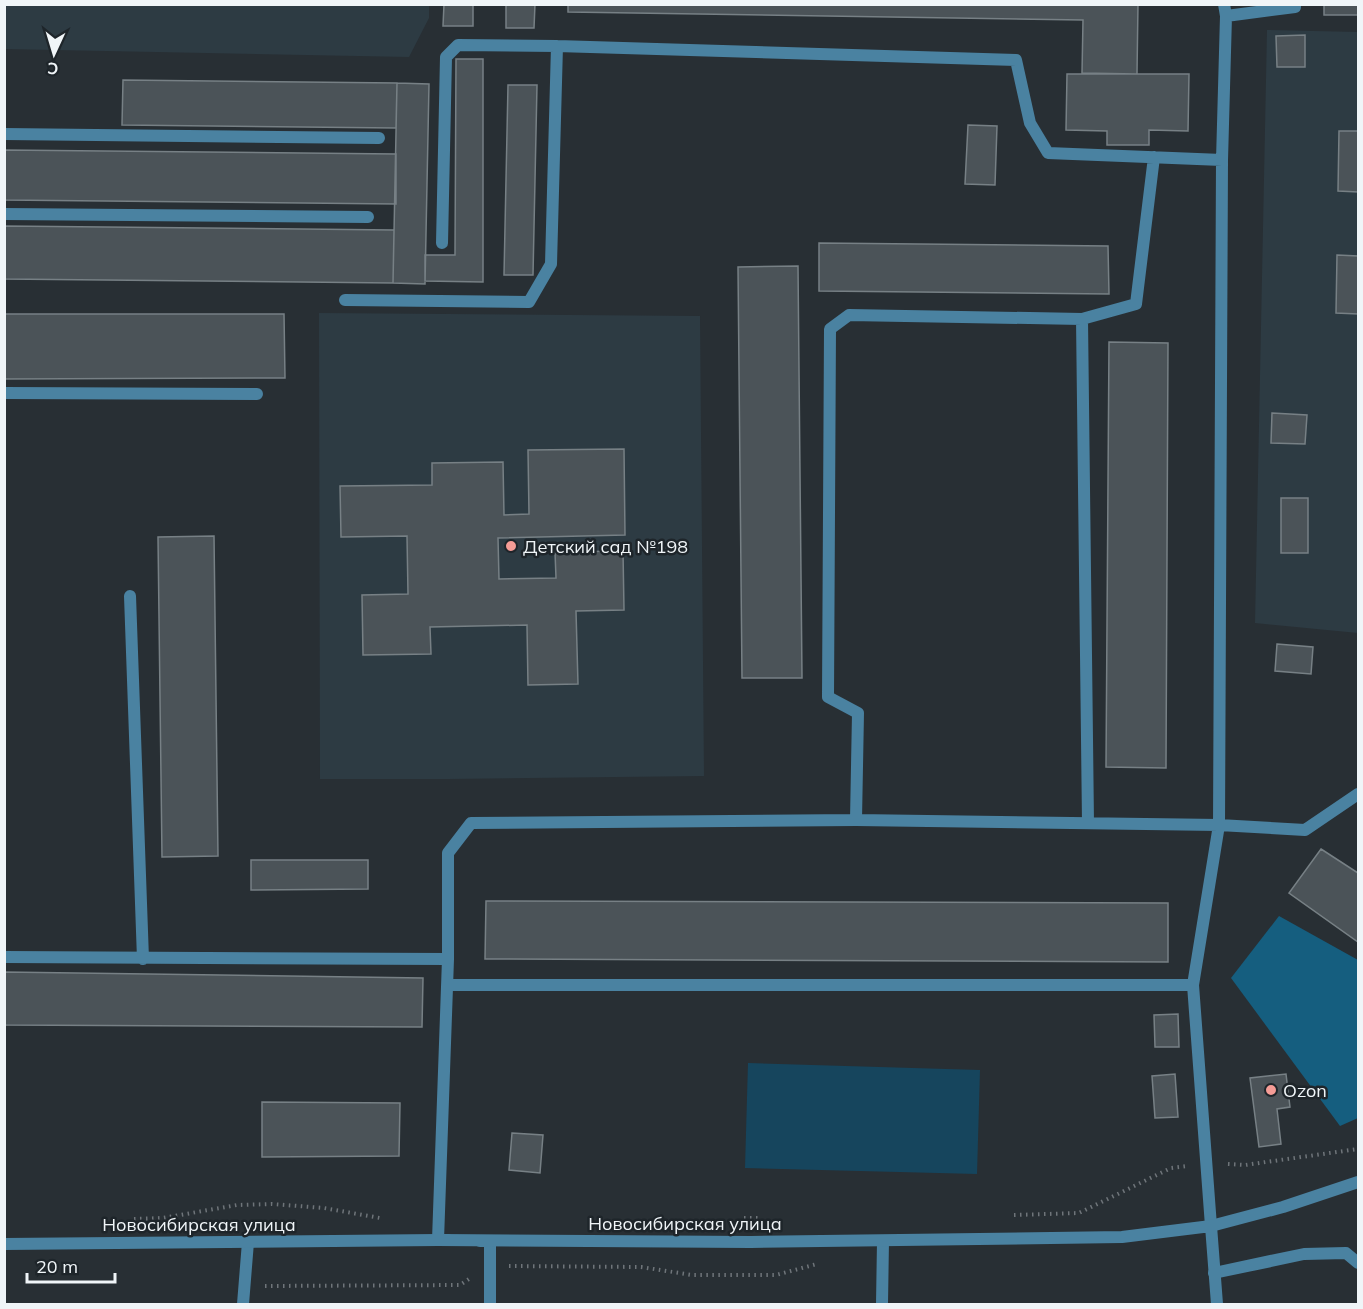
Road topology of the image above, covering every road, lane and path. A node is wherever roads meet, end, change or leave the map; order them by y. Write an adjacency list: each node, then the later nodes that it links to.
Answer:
1 (1295, 4): 2 (street)
2 (1225, 10): 7 (street)
3 (557, 46): 6 (street); 10 (street); 11 (street)
4 (4, 134): 5 (street)
5 (379, 138)
6 (1154, 157): 7 (street); 12 (street)
7 (1221, 160): 19 (street)
8 (4, 214): 9 (street)
9 (368, 217)
10 (442, 243)
11 (345, 300)
12 (1082, 319): 17 (street); 18 (street)
13 (4, 393): 14 (street)
14 (257, 394)
15 (130, 596): 21 (street)
16 (1359, 794): 19 (street)
17 (856, 820): 18 (street); 22 (street)
18 (1088, 823): 19 (street)
19 (1219, 825): 24 (street)
20 (4, 957): 21 (street)
21 (143, 959): 22 (street)
22 (448, 959): 23 (street)
23 (447, 985): 24 (street); 34 (street)
24 (1193, 985): 26 (street)
25 (1359, 1149): 26 (path)
26 (1207, 1163): 28 (path); 33 (street)
27 (1359, 1182): 33 (street, Новосибирская улица)
28 (1007, 1215)
29 (737, 1218): 30 (path)
30 (761, 1218)
31 (130, 1219): 32 (path)
32 (388, 1219)
33 (1211, 1226): 36 (street, Новосибирская улица); 40 (street)
34 (438, 1240): 35 (street, Новосибирская улица); 37 (street, Новосибирская улица)
35 (490, 1241): 36 (street, Новосибирская улица); 42 (street)
36 (882, 1241): 43 (street)
37 (248, 1242): 38 (street, Новосибирская улица); 41 (street)
38 (4, 1244)
39 (1359, 1263): 40 (street)
40 (1214, 1273): 44 (street)
41 (243, 1305)
42 (490, 1305)
43 (882, 1305)
44 (1216, 1305)

